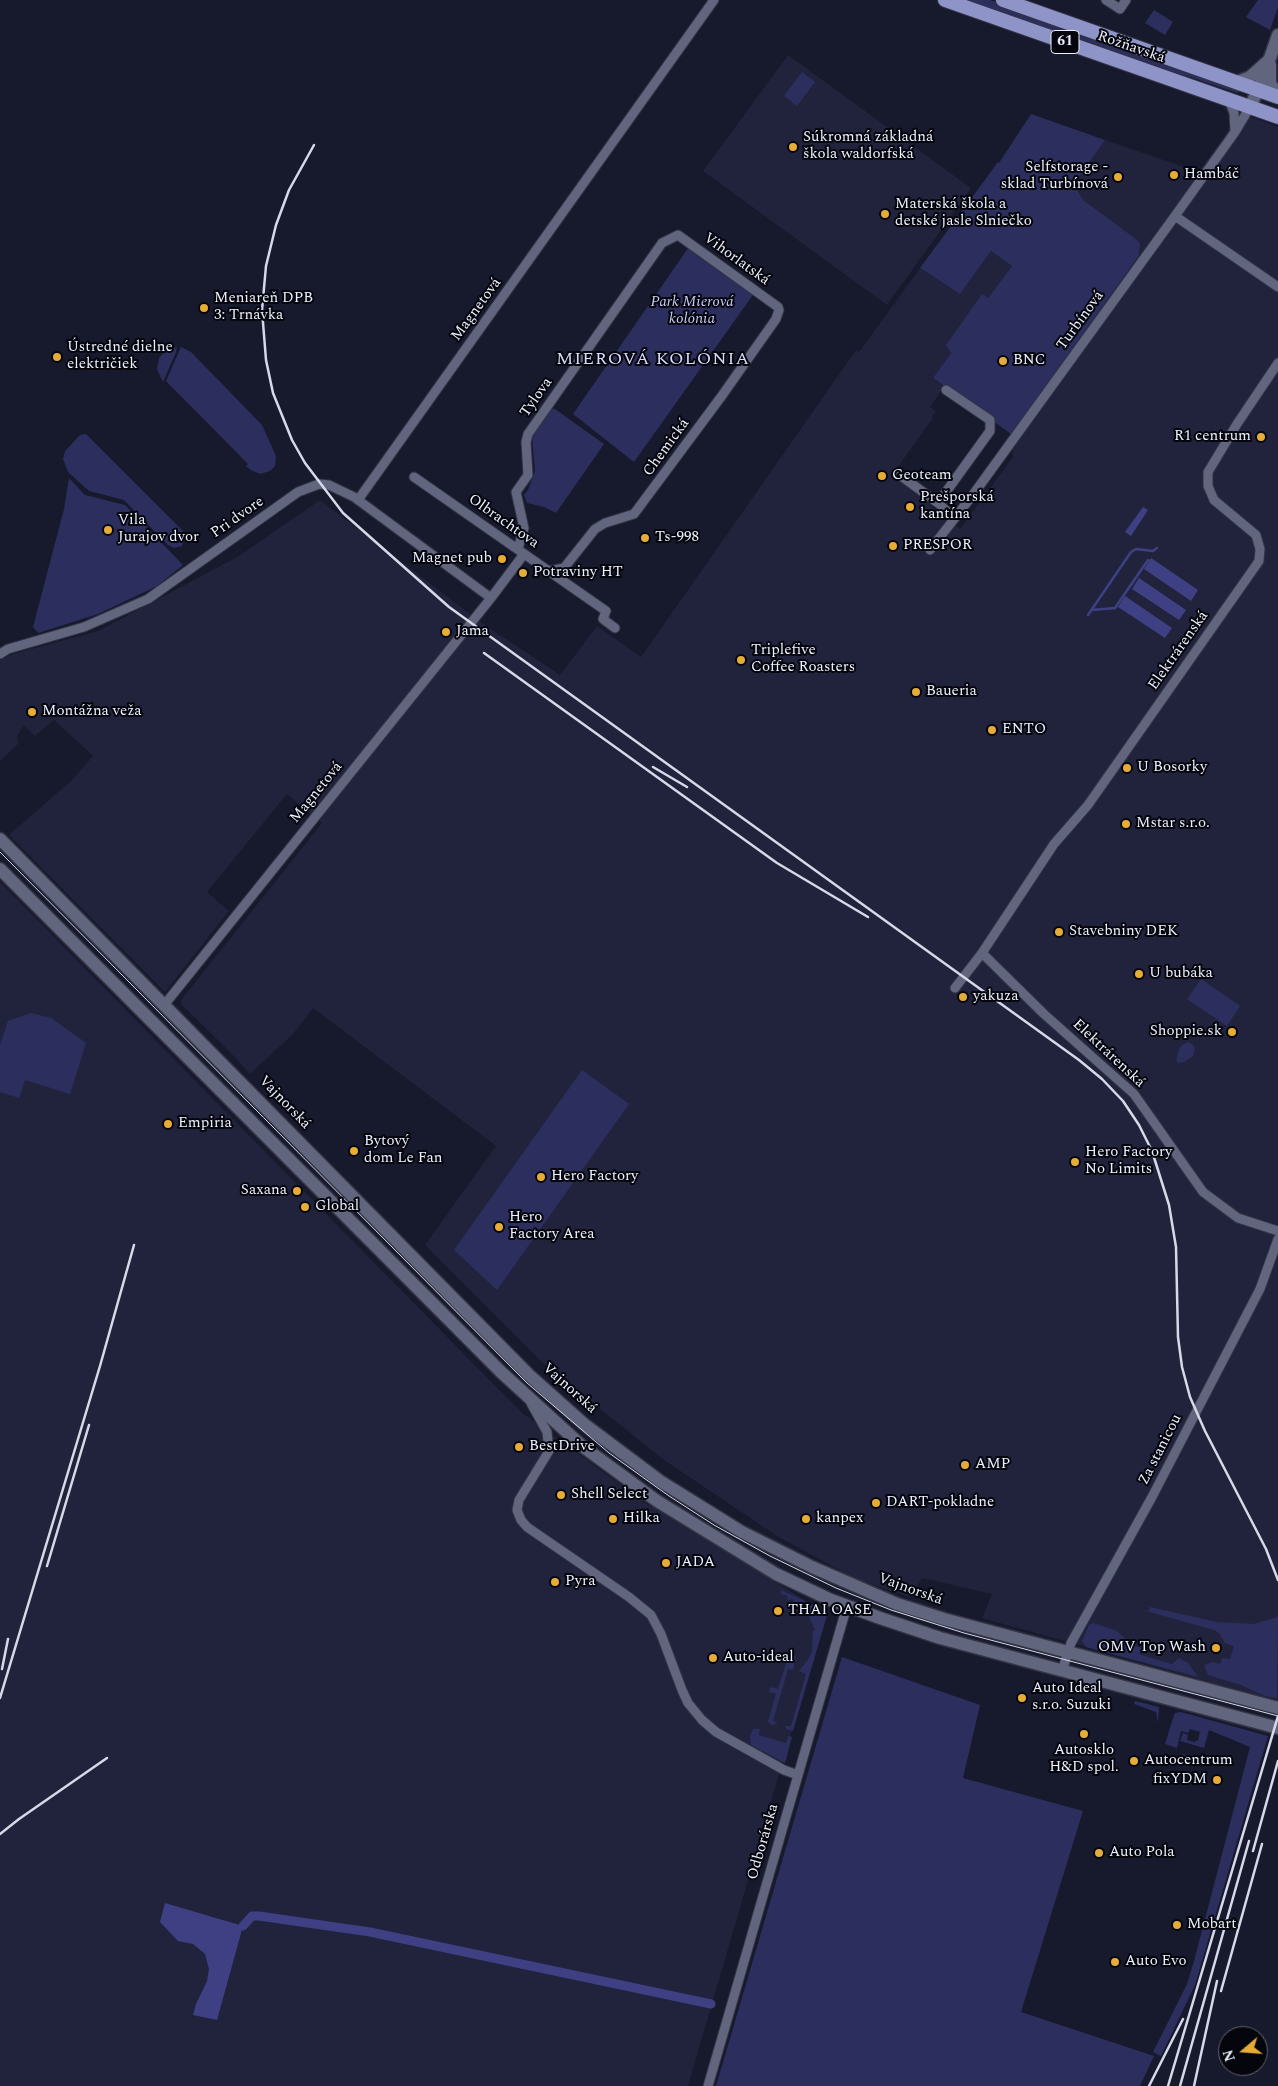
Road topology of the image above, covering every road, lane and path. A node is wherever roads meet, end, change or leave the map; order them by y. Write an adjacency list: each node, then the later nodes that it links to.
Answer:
1 (714, 0): 24 (street, Magnetová)
2 (945, 0): 12 (main road, Rožňavská / 61)
3 (1003, 0): 8 (main road, Rožňavská / 61)
4 (1106, 0): 5 (street)
5 (1126, 0)
6 (1278, 35): 7 (main road)
7 (1270, 59): 8 (main road); 9 (main road); 10 (main road)
8 (1237, 82): 9 (main road, Rožňavská / 61)
9 (1258, 90): 11 (main road, Rožňavská / 61); 13 (main road)
10 (1278, 93)
11 (1278, 97)
12 (1229, 100): 13 (main road, Rožňavská / 61); 15 (street)
13 (1250, 107): 14 (main road, Rožňavská / 61); 15 (street, Turbínová)
14 (1278, 117)
15 (1235, 132): 16 (street, Turbínová)
16 (1175, 216): 18 (street); 26 (street, Turbínová)
17 (678, 235): 19 (street, Vihorlatská); 28 (street, Tylova)
18 (1278, 287)
19 (778, 307): 29 (street, Chemická)
20 (1278, 363): 35 (street, Elektrárenská)
21 (946, 390): 25 (street)
22 (897, 474): 25 (street)
23 (414, 477): 28 (street, Olbrachtova)
24 (358, 500): 30 (street); 32 (street, Pri dvore)
25 (938, 503): 26 (street)
26 (955, 518): 27 (street, Turbínová)
27 (930, 550)
28 (521, 552): 29 (street, Olbrachtova); 30 (street, Magnetová)
29 (549, 571): 31 (street, Olbrachtova)
30 (490, 598): 37 (street, Magnetová)
31 (616, 628)
32 (0, 654)
33 (0, 839): 37 (main road, Vajnorská)
34 (0, 869): 40 (main road)
35 (982, 953): 36 (street, Elektrárenská); 38 (street, Elektrárenská)
36 (955, 988)
37 (165, 1004): 41 (main road, Vajnorská)
38 (1278, 1231)
39 (1278, 1239): 43 (street, Za stanicou)
40 (529, 1400): 42 (main road); 47 (street)
41 (854, 1586): 42 (main road); 43 (main road, Vajnorská)
42 (847, 1606): 44 (main road); 47 (street, Odborárska)
43 (1067, 1653): 44 (street, Za stanicou); 45 (main road, Vajnorská)
44 (1062, 1671): 46 (main road)
45 (1278, 1708)
46 (1278, 1728)
47 (798, 1775): 48 (street, Odborárska)
48 (708, 2086)

